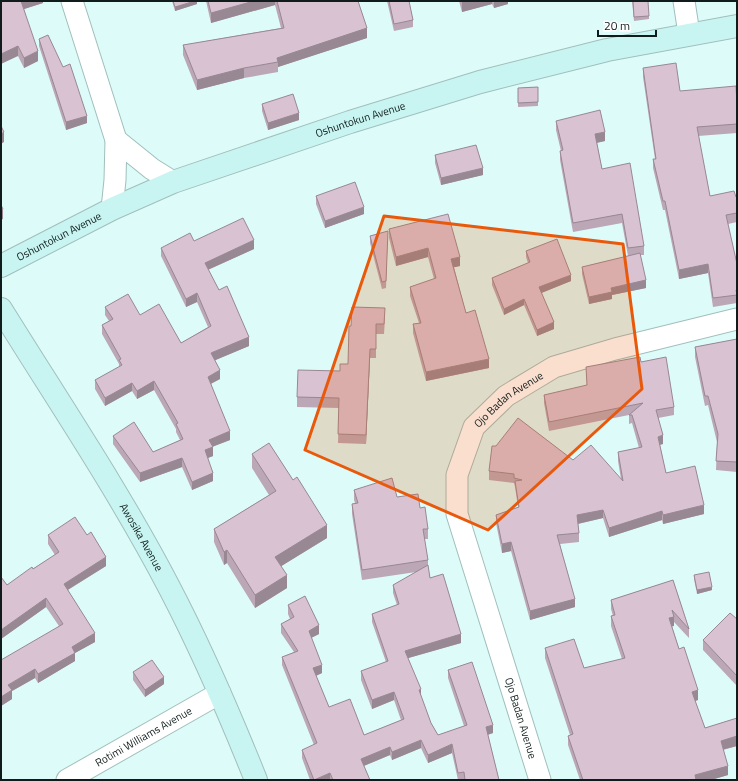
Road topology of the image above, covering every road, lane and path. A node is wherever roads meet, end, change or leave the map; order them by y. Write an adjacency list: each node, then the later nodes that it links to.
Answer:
1 (72, 1): 5 (street)
2 (684, 1): 4 (street)
3 (737, 26): 4 (main road, Oshuntokun Avenue)
4 (689, 34): 6 (main road, Oshuntokun Avenue)
5 (116, 140): 6 (street); 7 (street)
6 (173, 182): 7 (main road, Oshuntokun Avenue)
7 (112, 210): 8 (main road, Oshuntokun Avenue)
8 (1, 266)
9 (1, 309): 11 (main road, Awosika Avenue)
10 (737, 320): 14 (street, Ojo Badan Avenue)
11 (220, 693): 12 (street, Rotimi Williams Avenue); 13 (main road, Awosika Avenue)
12 (67, 780)
13 (256, 780)
14 (540, 780)

